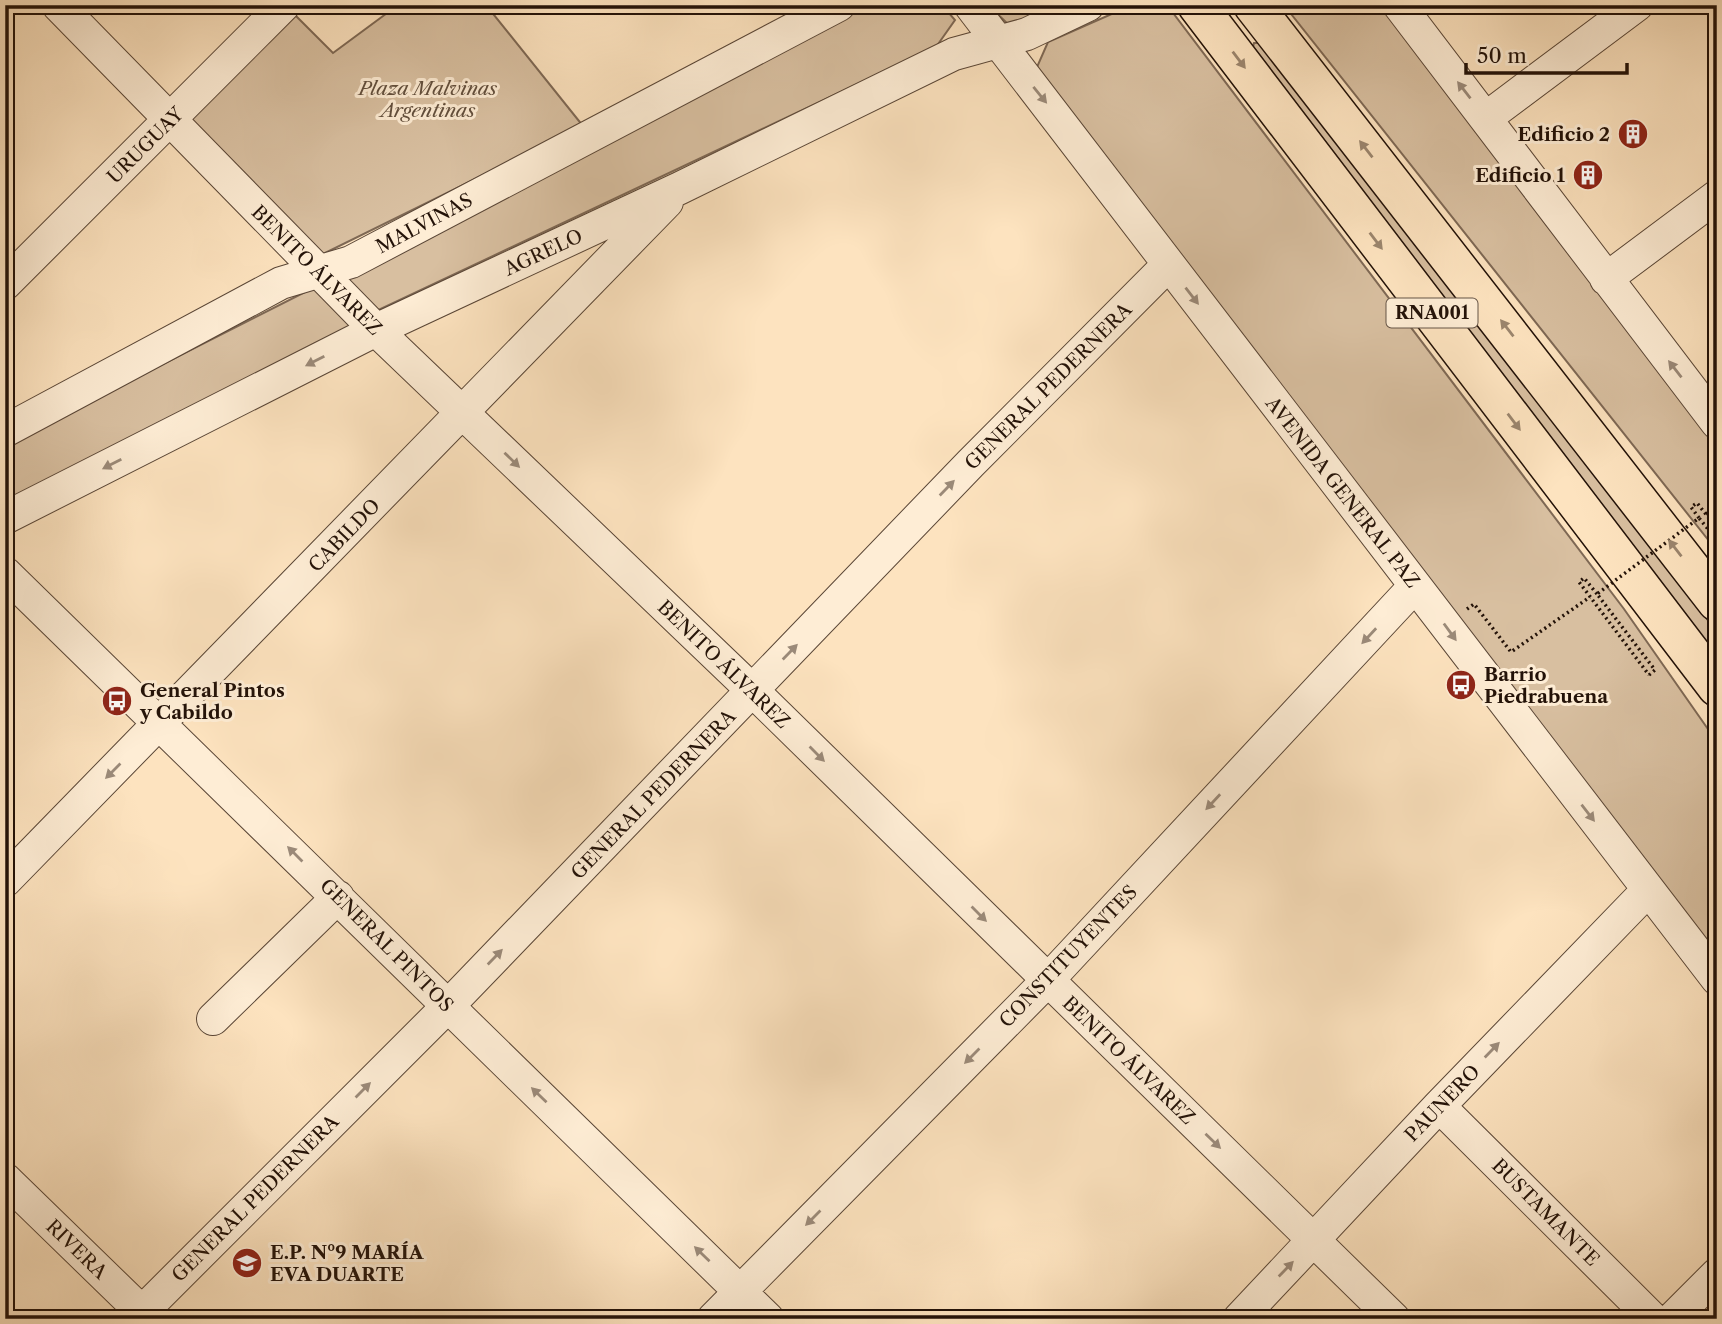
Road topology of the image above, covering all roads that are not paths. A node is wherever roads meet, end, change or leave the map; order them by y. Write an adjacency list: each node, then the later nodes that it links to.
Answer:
1 (58, 5): 13 (street, BENITO ÁLVAREZ)
2 (284, 5): 13 (street, URUGUAY)
3 (839, 5): 17 (street, MALVINAS)
4 (968, 5): 10 (street, AVENIDA GENERAL PAZ); 11 (street)
5 (1088, 5): 10 (street, AGRELO)
6 (1197, 5): 28 (highway, RNA001, one-way to 28)
7 (1253, 5): 27 (highway, RNA001, one-way to 7)
8 (1398, 5): 12 (street, one-way to 8)
9 (1637, 5): 12 (street)
10 (997, 42): 11 (street, AGRELO); 16 (street, AVENIDA GENERAL PAZ, one-way to 16)
11 (954, 54): 14 (street, AGRELO)
12 (1486, 118): 18 (street)
13 (171, 119): 17 (street, BENITO ÁLVAREZ); 19 (street, URUGUAY)
14 (680, 188): 20 (street, AGRELO); 21 (street, CABILDO)
15 (1717, 196): 18 (street)
16 (1168, 265): 26 (street, AVENIDA GENERAL PAZ, one-way to 26); 30 (street, GENERAL PEDERNERA, one-way to 16)
17 (318, 273): 20 (street, BENITO ÁLVAREZ); 23 (street, MALVINAS)
18 (1606, 279): 22 (street, one-way to 18)
19 (5, 284)
20 (376, 330): 21 (street, BENITO ÁLVAREZ); 24 (street, AGRELO, one-way to 24)
21 (463, 413): 30 (street, BENITO ÁLVAREZ, one-way to 30); 32 (street, CABILDO)
22 (1717, 423)
23 (5, 431)
24 (5, 518)
25 (5, 573): 32 (street, GENERAL PINTOS)
26 (1415, 586): 34 (street, AVENIDA GENERAL PAZ, one-way to 34); 37 (street, CONSTITUYENTES, one-way to 37)
27 (1717, 602)
28 (1666, 621): 29 (highway, RNA001); 31 (highway)
29 (1717, 687)
30 (753, 691): 37 (street, BENITO ÁLVAREZ, one-way to 37); 38 (street, GENERAL PEDERNERA, one-way to 30)
31 (1717, 712)
32 (161, 722): 33 (street, CABILDO, one-way to 33); 35 (street, GENERAL PINTOS, one-way to 32)
33 (5, 881)
34 (1648, 890): 36 (street, AVENIDA GENERAL PAZ); 40 (street, PAUNERO, one-way to 34)
35 (338, 897): 38 (street, GENERAL PINTOS); 39 (street)
36 (1717, 979)
37 (1047, 981): 42 (street, BENITO ÁLVAREZ, one-way to 42); 44 (street, CONSTITUYENTES, one-way to 44)
38 (448, 1006): 44 (street, GENERAL PINTOS, one-way to 38); 45 (street, GENERAL PEDERNERA, one-way to 38)
39 (213, 1019)
40 (1439, 1106): 42 (street, PAUNERO); 50 (street, BUSTAMANTE)
41 (5, 1179): 45 (street, RIVERA)
42 (1315, 1239): 48 (street, PAUNERO, one-way to 42); 49 (street, BENITO ÁLVAREZ)
43 (1717, 1274): 51 (street)
44 (740, 1292): 46 (street, CONSTITUYENTES); 47 (street, GENERAL PINTOS)
45 (142, 1316)
46 (713, 1319)
47 (768, 1319)
48 (1239, 1319)
49 (1394, 1319)
50 (1653, 1319)
51 (1672, 1319)

